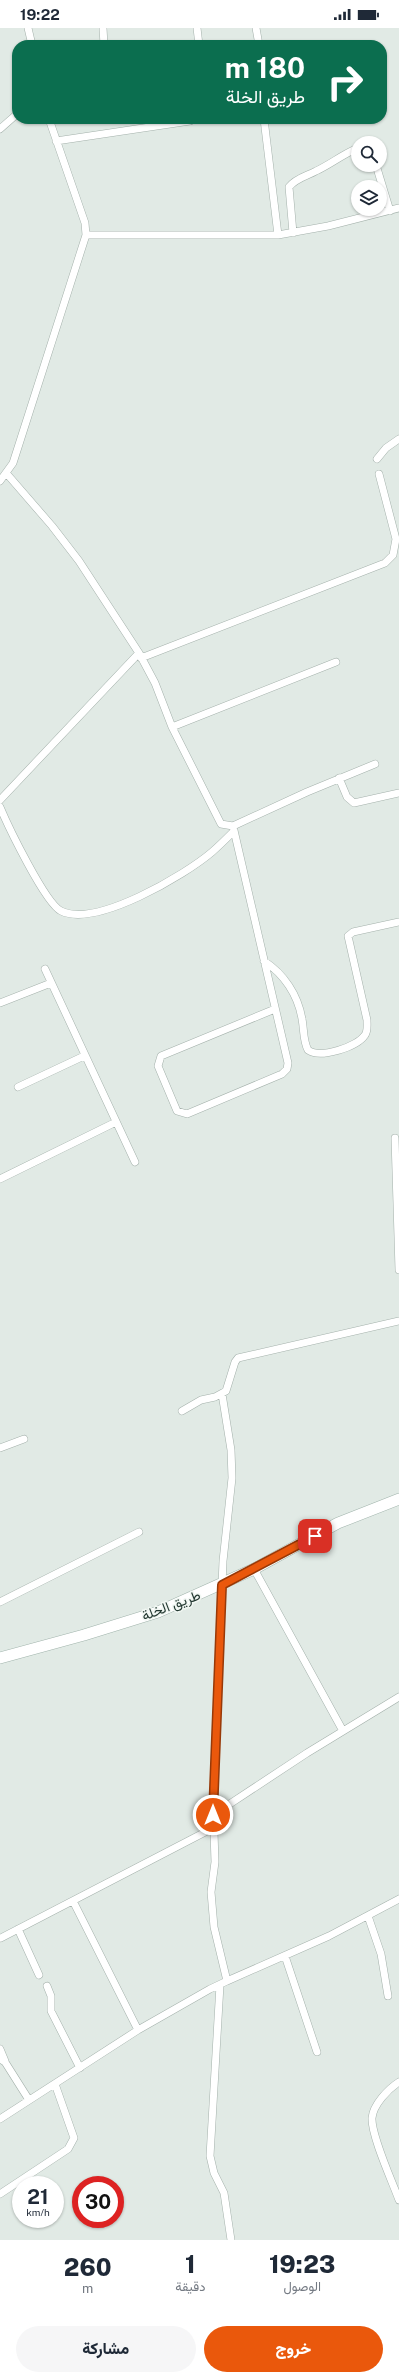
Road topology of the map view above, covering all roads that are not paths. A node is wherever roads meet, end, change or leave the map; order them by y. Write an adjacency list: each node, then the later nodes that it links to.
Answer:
1 (28, 28): 5 (street)
2 (103, 28): 6 (street)
3 (197, 28): 7 (street)
4 (256, 28): 8 (street)
5 (31, 40)
6 (104, 40)
7 (198, 40)
8 (258, 40)
9 (12, 118): 13 (street)
10 (51, 124): 14 (street)
11 (170, 124): 14 (street)
12 (265, 124): 21 (street)
13 (0, 129)
14 (56, 141): 20 (street)
15 (351, 151): 19 (street)
16 (378, 172): 18 (street)
17 (399, 208): 18 (street)
18 (390, 211): 19 (street)
19 (293, 233): 21 (street)
20 (86, 235): 21 (street); 24 (street)
21 (278, 235)
22 (399, 439): 23 (street)
23 (377, 459)
24 (7, 474): 26 (street); 27 (street)
25 (379, 474): 27 (street)
26 (0, 481)
27 (140, 656): 29 (street); 33 (street)
28 (336, 662): 29 (street)
29 (172, 727): 35 (street)
30 (375, 764): 31 (street)
31 (339, 778): 32 (street); 35 (street)
32 (399, 793)
33 (0, 800)
34 (0, 807): 35 (street)
35 (233, 828): 37 (street)
36 (399, 922): 37 (street)
37 (264, 961): 41 (street)
38 (44, 970): 39 (street)
39 (51, 983): 40 (street); 42 (street)
40 (0, 1003)
41 (275, 1009): 41 (street)
42 (84, 1056): 43 (street); 44 (street)
43 (18, 1087)
44 (116, 1122): 46 (street); 47 (street)
45 (395, 1138): 48 (street)
46 (135, 1162)
47 (0, 1179)
48 (398, 1222): 49 (street)
49 (399, 1270)
50 (399, 1321): 51 (street)
51 (222, 1394): 52 (street); 58 (street)
52 (182, 1411)
53 (24, 1439): 54 (street)
54 (0, 1448)
55 (399, 1499): 57 (street, طريق الخلة)
56 (139, 1532): 59 (street)
57 (254, 1569): 58 (street, طريق الخلة); 62 (street)
58 (222, 1585): 60 (street, طريق الخلة); 63 (street)
59 (0, 1602)
60 (0, 1658)
61 (399, 1697): 62 (street)
62 (343, 1731): 63 (street)
63 (213, 1815): 64 (street)
64 (213, 1828): 66 (street); 72 (street)
65 (399, 1900): 67 (street)
66 (73, 1901): 68 (street); 76 (street)
67 (368, 1916): 70 (street); 75 (street)
68 (18, 1929): 69 (street); 71 (street)
69 (1, 1938)
70 (285, 1956): 72 (street); 78 (street)
71 (38, 1975)
72 (227, 1981): 74 (street)
73 (47, 1986): 80 (street)
74 (220, 1986): 76 (street); 87 (street)
75 (388, 1996)
76 (138, 2030): 80 (street)
77 (0, 2049): 79 (street)
78 (317, 2052)
79 (3, 2060): 83 (street)
80 (80, 2068): 82 (street)
81 (399, 2082): 86 (street)
82 (56, 2084): 83 (street); 85 (street)
83 (28, 2100): 84 (street)
84 (0, 2119)
85 (0, 2194)
86 (399, 2200)
87 (231, 2240)

